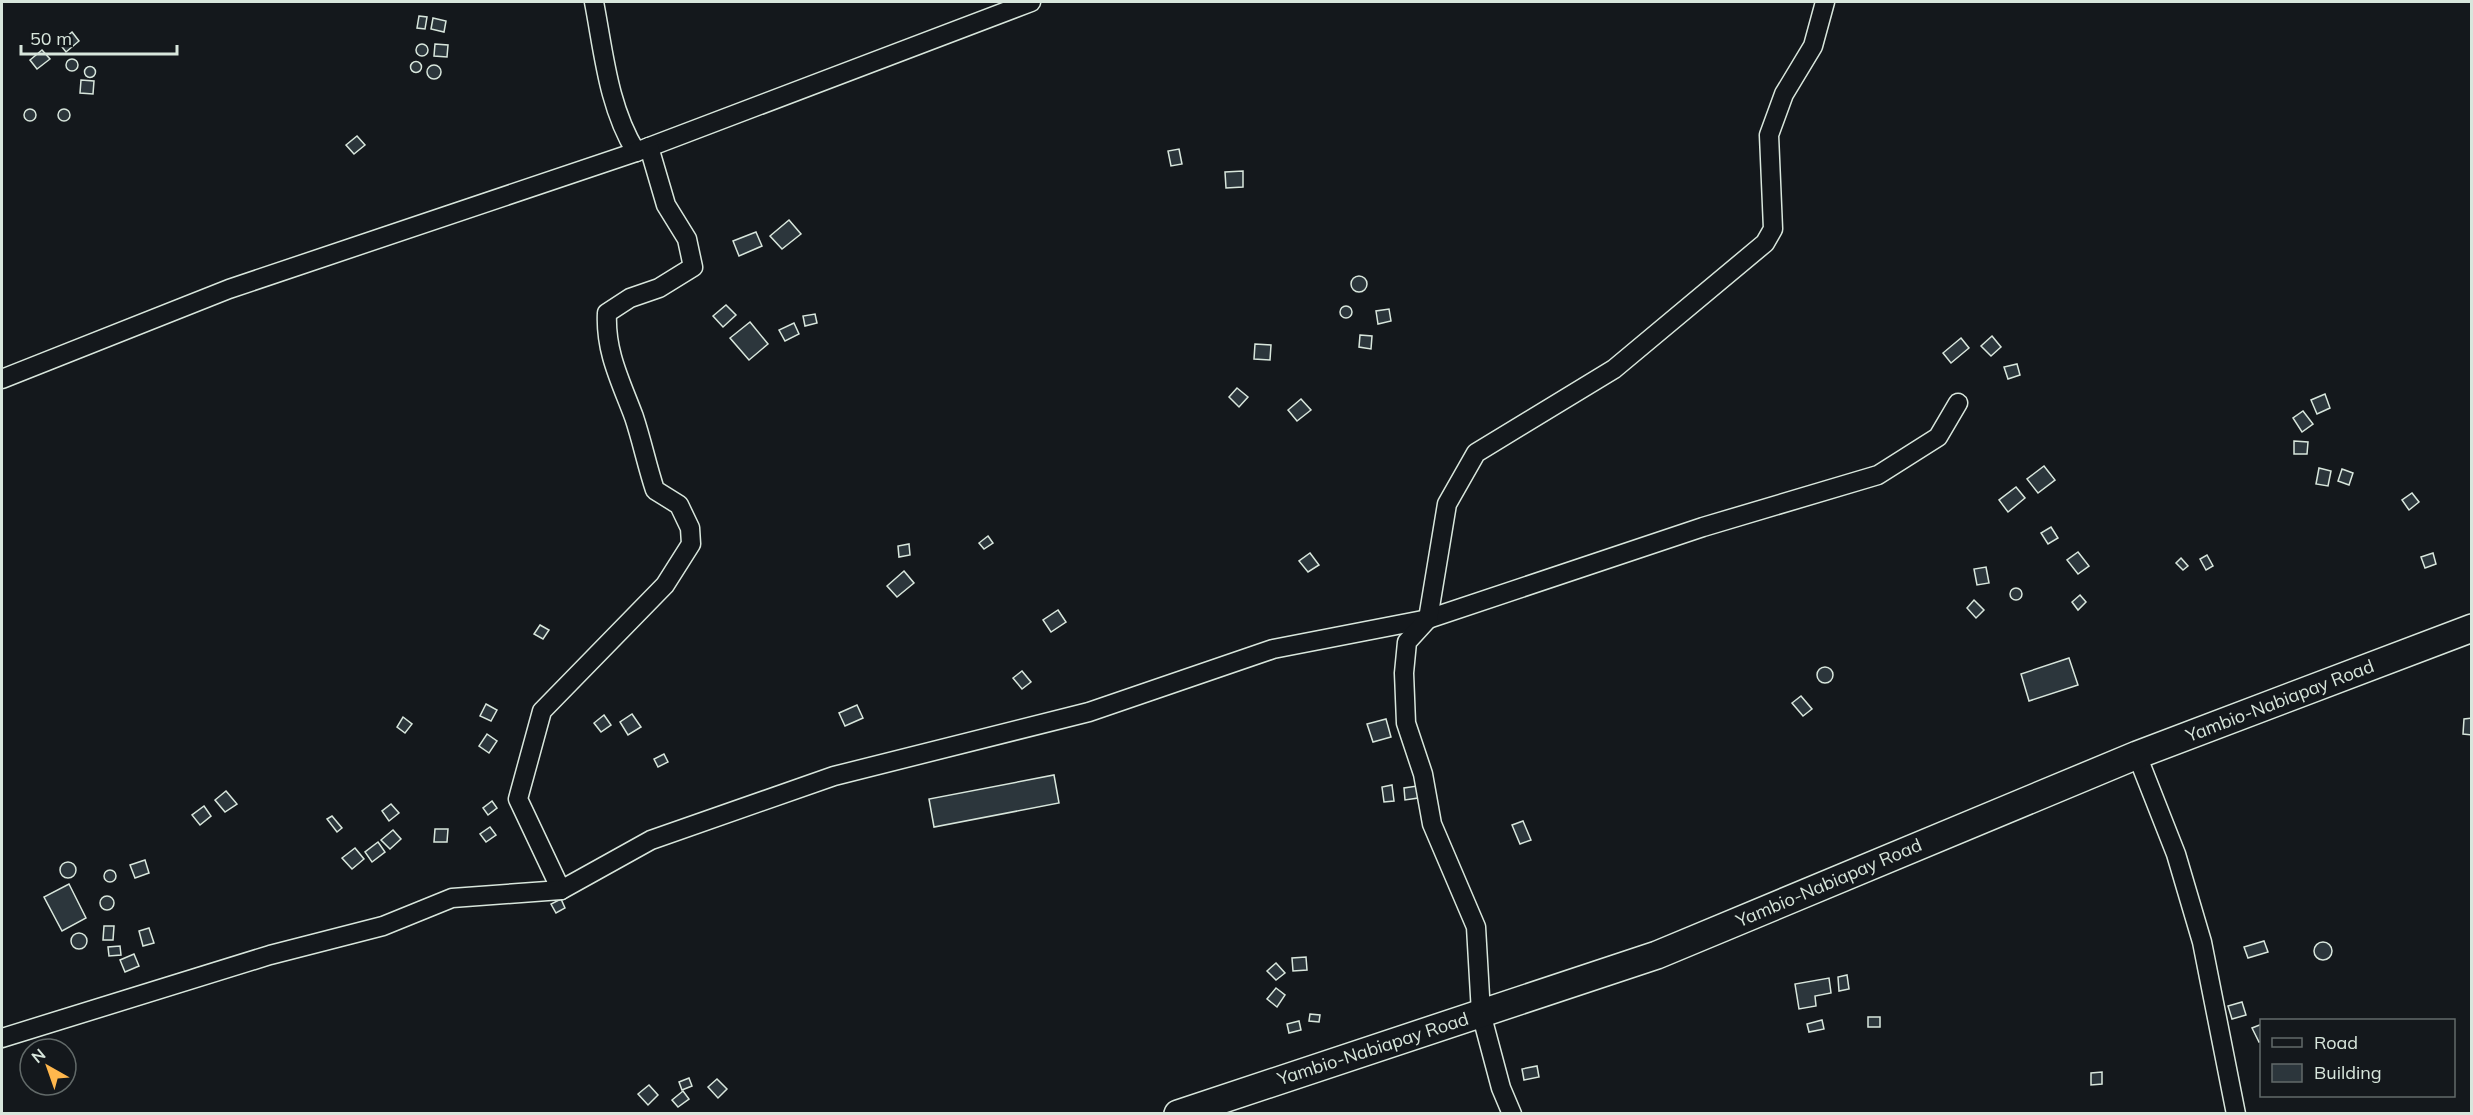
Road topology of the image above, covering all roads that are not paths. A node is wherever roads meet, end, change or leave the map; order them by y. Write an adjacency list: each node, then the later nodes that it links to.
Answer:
1 (594, 2): 4 (street)
2 (1032, 2): 4 (street)
3 (1825, 2): 7 (street)
4 (643, 150): 5 (street); 10 (street)
5 (2, 379)
6 (1958, 403): 7 (street)
7 (1428, 619): 10 (street); 11 (street)
8 (2472, 628): 9 (main road, Yambio-Nabiapay Road)
9 (2137, 754): 11 (main road, Yambio-Nabiapay Road); 15 (street)
10 (561, 890): 12 (street)
11 (1481, 1013): 13 (main road, Yambio-Nabiapay Road); 14 (street)
12 (2, 1038)
13 (1178, 1113)
14 (1512, 1113)
15 (2236, 1113)

